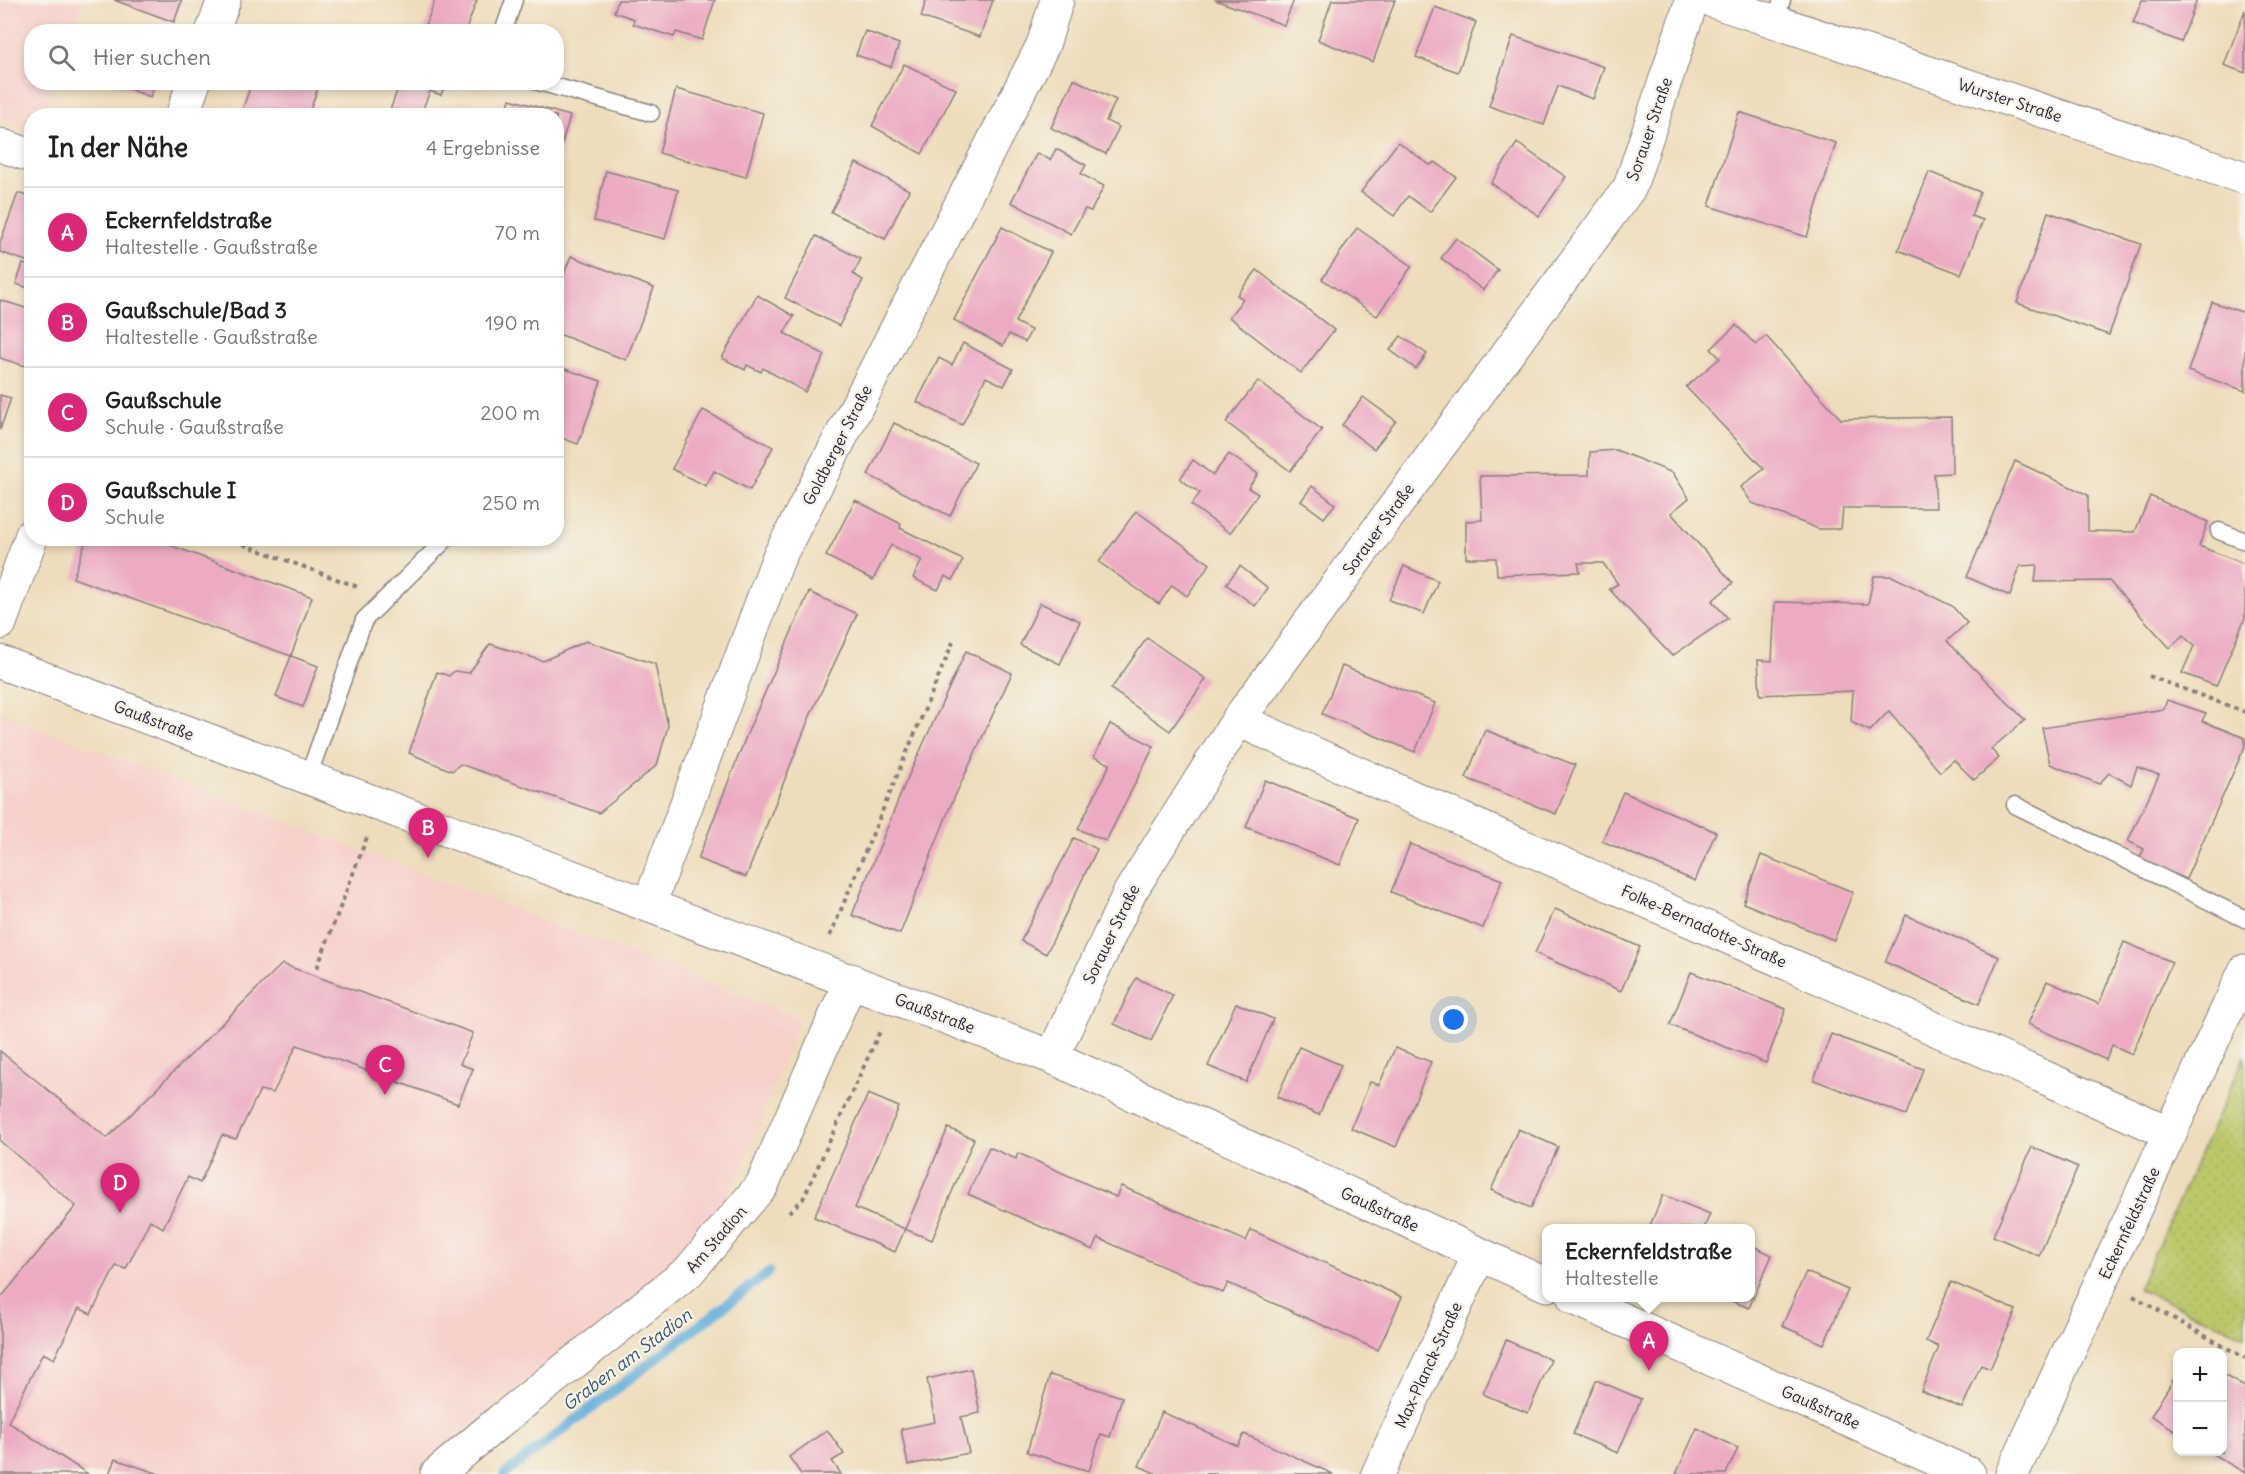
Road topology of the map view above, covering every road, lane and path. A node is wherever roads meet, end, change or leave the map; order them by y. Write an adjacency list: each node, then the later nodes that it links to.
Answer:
1 (224, 0): 7 (street)
2 (514, 0): 8 (lane)
3 (1057, 0): 31 (street, Goldberger Straße)
4 (1692, 0): 27 (street, Sorauer Straße)
5 (1710, 0): 6 (street, Wurster Straße)
6 (1778, 11): 15 (street, Wurster Straße)
7 (215, 24)
8 (506, 24)
9 (564, 89): 12 (lane)
10 (191, 90): 11 (street)
11 (185, 108)
12 (651, 113)
13 (0, 145): 14 (street)
14 (24, 153)
15 (2245, 178)
16 (2219, 531): 17 (lane)
17 (2245, 541)
18 (28, 546): 22 (street)
19 (247, 546): 21 (path)
20 (439, 546): 21 (lane)
21 (387, 598): 28 (lane)
22 (0, 623)
23 (954, 642): 34 (path)
24 (0, 662): 28 (street, Gaußstraße)
25 (2149, 676): 26 (path)
26 (2245, 712)
27 (1238, 720): 37 (street, Sorauer Straße); 38 (street, Folke-Bernadotte-Straße)
28 (308, 777): 29 (street, Gaußstraße)
29 (379, 804): 31 (street, Gaußstraße); 33 (path)
30 (2015, 805): 32 (lane)
31 (649, 905): 34 (street, Gaußstraße)
32 (2245, 919)
33 (317, 968)
34 (817, 968): 36 (street, Gaußstraße)
35 (2245, 970): 38 (street, Eckernfeldstraße)
36 (851, 980): 37 (street, Gaußstraße); 44 (street, Am Stadion)
37 (1052, 1057): 39 (street, Gaußstraße)
38 (2170, 1133): 40 (street, Eckernfeldstraße)
39 (1479, 1255): 41 (street, Gaußstraße); 45 (street, Max-Planck-Straße)
40 (2103, 1280): 43 (path); 47 (street, Eckernfeldstraße)
41 (1542, 1283)
42 (1583, 1302): 46 (street, Gaußstraße)
43 (2245, 1358)
44 (437, 1474)
45 (1378, 1474)
46 (1969, 1474)
47 (2012, 1474)

